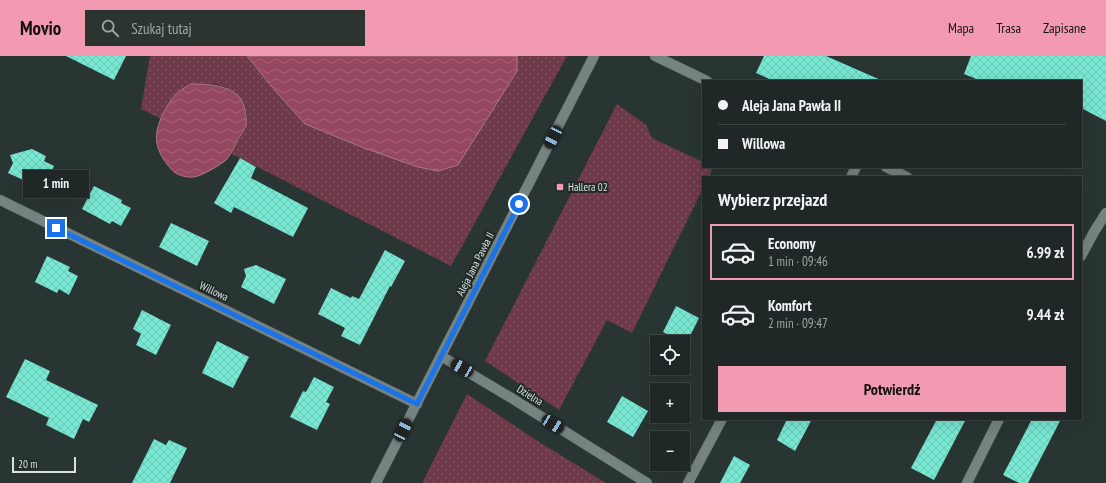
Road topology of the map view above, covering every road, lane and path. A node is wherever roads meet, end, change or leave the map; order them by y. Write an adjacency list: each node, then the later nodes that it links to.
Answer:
1 (594, 56): 9 (street, Aleja Jana Pawła II)
2 (655, 56): 3 (street)
3 (705, 80)
4 (888, 168): 5 (street)
5 (905, 176)
6 (0, 200): 10 (street, Willowa)
7 (1106, 213): 8 (street)
8 (1082, 254)
9 (441, 356): 10 (street, Aleja Jana Pawła II); 14 (street, Dzielna)
10 (417, 404): 13 (street, Aleja Jana Pawła II)
11 (721, 420): 15 (street)
12 (998, 420): 16 (street)
13 (376, 483)
14 (647, 483)
15 (688, 483)
16 (966, 483)

